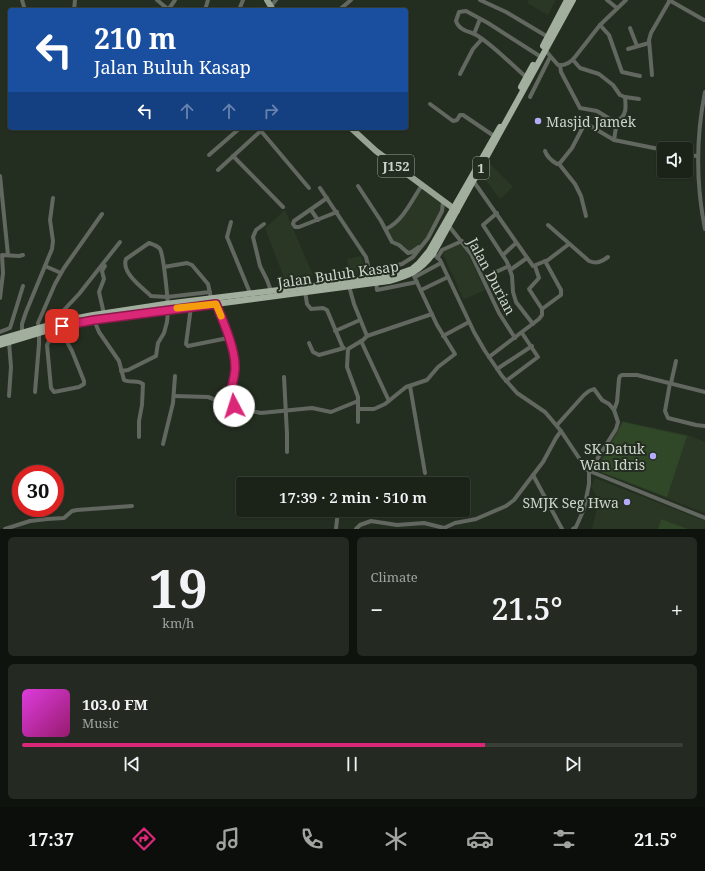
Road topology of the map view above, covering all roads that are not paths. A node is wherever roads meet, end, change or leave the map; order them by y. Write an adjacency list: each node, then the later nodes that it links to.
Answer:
1 (157, 0): 11 (street)
2 (267, 0): 12 (main road)
3 (276, 0): 12 (street)
4 (351, 0): 13 (street)
5 (480, 0): 20 (street)
6 (567, 0): 20 (highway, Jalan Buluh Kasap / 1)
7 (573, 0): 25 (highway, Jalan Buluh Kasap / 1)
8 (606, 0): 14 (street)
9 (626, 0): 14 (street)
10 (670, 0): 16 (street); 22 (street)
11 (166, 8)
12 (272, 8)
13 (341, 8)
14 (617, 8): 17 (street)
15 (480, 18): 19 (street); 19 (street); 26 (street)
16 (704, 20)
17 (600, 25): 28 (street); 33 (street)
18 (630, 28): 23 (street)
19 (474, 34): 21 (street)
20 (548, 36): 26 (highway, Jalan Buluh Kasap / 1)
21 (482, 39): 30 (street); 32 (street)
22 (649, 43): 23 (street); 31 (street)
23 (636, 46): 24 (street)
24 (628, 49)
25 (545, 50): 27 (street); 55 (highway, Jalan Buluh Kasap / 1)
26 (538, 55): 32 (highway, Jalan Buluh Kasap / 1)
27 (550, 57): 29 (street); 35 (street)
28 (573, 60): 29 (street); 36 (street)
29 (560, 65): 39 (street)
30 (460, 74)
31 (652, 75)
32 (526, 76): 44 (highway, Jalan Buluh Kasap / 1)
33 (640, 76)
34 (705, 92): 51 (street)
35 (530, 96)
36 (625, 97): 37 (street); 39 (street)
37 (640, 99)
38 (430, 104): 44 (street)
39 (616, 121): 45 (street)
40 (238, 130): 48 (street)
41 (260, 130): 49 (street)
42 (262, 130): 58 (street)
43 (353, 130): 56 (main road, J152)
44 (494, 136): 65 (highway, Jalan Buluh Kasap / 1)
45 (614, 140): 46 (street); 52 (street)
46 (657, 149)
47 (545, 151): 52 (street)
48 (209, 155)
49 (233, 156): 53 (street); 63 (street)
50 (693, 156): 51 (street)
51 (698, 156): 76 (street)
52 (559, 164): 69 (street)
53 (218, 170)
54 (0, 176): 83 (street)
55 (474, 182): 65 (highway, Jalan Buluh Kasap / 1); 67 (street)
56 (422, 185): 62 (main road, J152); 75 (street)
57 (358, 186): 75 (street)
58 (309, 188)
59 (320, 188): 61 (street)
60 (53, 198): 91 (street)
61 (328, 198): 64 (street); 66 (street)
62 (443, 201): 65 (main road, J152); 81 (street)
63 (283, 207)
64 (311, 210): 70 (street); 70 (street)
65 (455, 210): 74 (highway, Jalan Buluh Kasap / 1); 82 (highway, Jalan Buluh Kasap / 1)
66 (337, 212): 70 (street); 97 (street)
67 (497, 213): 79 (street); 85 (street)
68 (102, 214): 95 (street)
69 (586, 216)
70 (318, 220)
71 (231, 222): 107 (street)
72 (264, 224): 104 (street)
73 (548, 225): 80 (street)
74 (449, 226): 77 (street, Jalan Durian); 82 (highway, Jalan Buluh Kasap / 1)
75 (386, 229): 81 (street)
76 (705, 229)
77 (462, 241): 82 (street); 99 (street, Jalan Durian)
78 (120, 242): 89 (street)
79 (516, 243): 85 (street); 87 (street)
80 (569, 244): 86 (street); 88 (street)
81 (422, 245): 97 (street)
82 (433, 254): 90 (street); 96 (highway, Jalan Buluh Kasap / 1); 97 (highway, Jalan Buluh Kasap / 1)
83 (8, 255): 84 (street); 106 (street)
84 (23, 255)
85 (503, 255): 94 (street)
86 (608, 257)
87 (527, 258): 92 (street); 94 (street)
88 (545, 261): 92 (street); 115 (street)
89 (105, 262): 116 (street); 120 (street)
90 (441, 263): 96 (street); 98 (street)
91 (45, 266): 95 (street); 128 (street)
92 (535, 266): 115 (street)
93 (164, 267): 108 (street); 109 (street); 109 (street)
94 (509, 268): 99 (street); 123 (street)
95 (61, 273): 124 (street)
96 (414, 276): 97 (highway, Jalan Buluh Kasap / 1); 100 (street)
97 (372, 277): 100 (street); 102 (highway, Jalan Buluh Kasap / 1); 104 (highway, Jalan Buluh Kasap / 1)
98 (448, 277): 103 (street); 122 (street)
99 (482, 278): 134 (street, Jalan Durian)
100 (417, 282): 103 (street)
101 (23, 286): 126 (street)
102 (349, 286): 105 (highway, Jalan Buluh Kasap / 1); 119 (street)
103 (421, 290): 117 (street)
104 (271, 291): 107 (highway, Jalan Buluh Kasap / 1)
105 (305, 292): 111 (highway, Jalan Buluh Kasap / 1); 125 (street)
106 (0, 293): 110 (street)
107 (250, 293): 108 (highway, Jalan Buluh Kasap / 1)
108 (211, 295): 109 (street); 112 (highway, Jalan Buluh Kasap / 1)
109 (167, 297): 114 (street)
110 (0, 298)
111 (216, 304): 113 (highway, Jalan Buluh Kasap / 1); 133 (street)
112 (177, 305): 113 (highway, Jalan Buluh Kasap / 1); 114 (highway, Jalan Buluh Kasap / 1)
113 (191, 306): 133 (street)
114 (166, 307): 116 (highway, Jalan Buluh Kasap / 1); 118 (highway, Jalan Buluh Kasap / 1); 146 (street)
115 (542, 309): 123 (street)
116 (104, 314): 120 (highway, Jalan Buluh Kasap / 1)
117 (432, 314): 130 (street); 131 (street)
118 (94, 320): 121 (highway, Jalan Buluh Kasap / 1); 146 (street)
119 (360, 320): 125 (street); 130 (street)
120 (60, 322): 124 (highway, Jalan Buluh Kasap / 1)
121 (80, 322): 127 (highway, Jalan Buluh Kasap / 1); 132 (street)
122 (469, 322): 131 (street); 143 (street)
123 (533, 324): 129 (street)
124 (39, 331): 127 (highway, Jalan Buluh Kasap / 1); 128 (highway, Jalan Buluh Kasap / 1); 137 (highway, Jalan Buluh Kasap / 1); 152 (street)
125 (335, 331): 141 (street)
126 (0, 332)
127 (51, 332): 132 (street); 132 (street)
128 (22, 333): 135 (highway, Jalan Buluh Kasap / 1)
129 (522, 333): 134 (street); 140 (street)
130 (367, 336): 136 (street)
131 (443, 336): 151 (street)
132 (65, 337)
133 (228, 338): 158 (street)
134 (515, 338): 143 (street)
135 (0, 339)
136 (361, 341): 142 (street); 157 (street)
137 (9, 342): 139 (highway, Jalan Buluh Kasap / 1); 154 (street)
138 (309, 343): 141 (street)
139 (0, 345)
140 (532, 346): 145 (street); 149 (street)
141 (343, 348): 142 (street)
142 (348, 349): 156 (street)
143 (489, 357): 145 (street)
144 (676, 362): 150 (street)
145 (497, 369): 149 (street)
146 (121, 371): 166 (street)
147 (175, 376): 155 (street)
148 (284, 377): 160 (street)
149 (506, 381): 163 (street)
150 (671, 383): 153 (street); 161 (street); 164 (street)
151 (410, 386): 157 (street); 170 (street)
152 (35, 392)
153 (705, 392)
154 (8, 396)
155 (174, 396): 158 (street); 167 (street)
156 (358, 401): 159 (street); 160 (street)
157 (389, 401): 159 (street)
158 (232, 404): 160 (street)
159 (358, 409): 162 (street)
160 (285, 410): 168 (street)
161 (614, 410): 163 (street); 169 (street)
162 (358, 422)
163 (557, 425): 165 (street)
164 (705, 426)
165 (562, 431): 169 (street); 171 (street)
166 (139, 437)
167 (163, 444)
168 (287, 452)
169 (589, 472): 174 (street); 175 (street)
170 (425, 473)
171 (533, 475): 178 (street); 179 (street)
172 (132, 506): 176 (street)
173 (337, 517): 177 (street)
174 (705, 518)
175 (575, 528)
176 (5, 529)
177 (336, 529)
178 (356, 529)
179 (562, 529)

